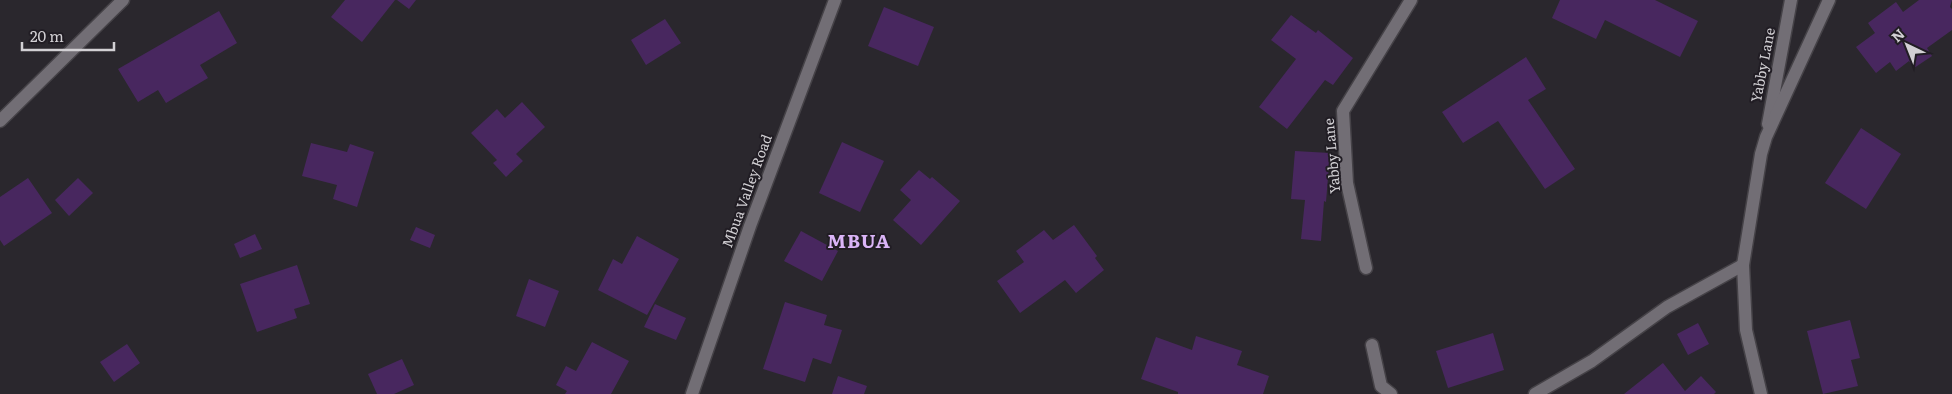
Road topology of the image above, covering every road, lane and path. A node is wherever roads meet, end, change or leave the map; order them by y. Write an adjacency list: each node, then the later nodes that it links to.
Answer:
1 (123, 0): 6 (street)
2 (835, 0): 11 (street, Mbua Valley Road)
3 (1411, 0): 9 (street, Yabby Lane)
4 (1791, 0): 7 (street, Yabby Lane)
5 (1829, 0): 7 (street)
6 (0, 121)
7 (1766, 137): 8 (street)
8 (1743, 265): 13 (street); 14 (street)
9 (1366, 268)
10 (1372, 345): 12 (street)
11 (692, 394)
12 (1391, 394)
13 (1535, 394)
14 (1761, 394)

